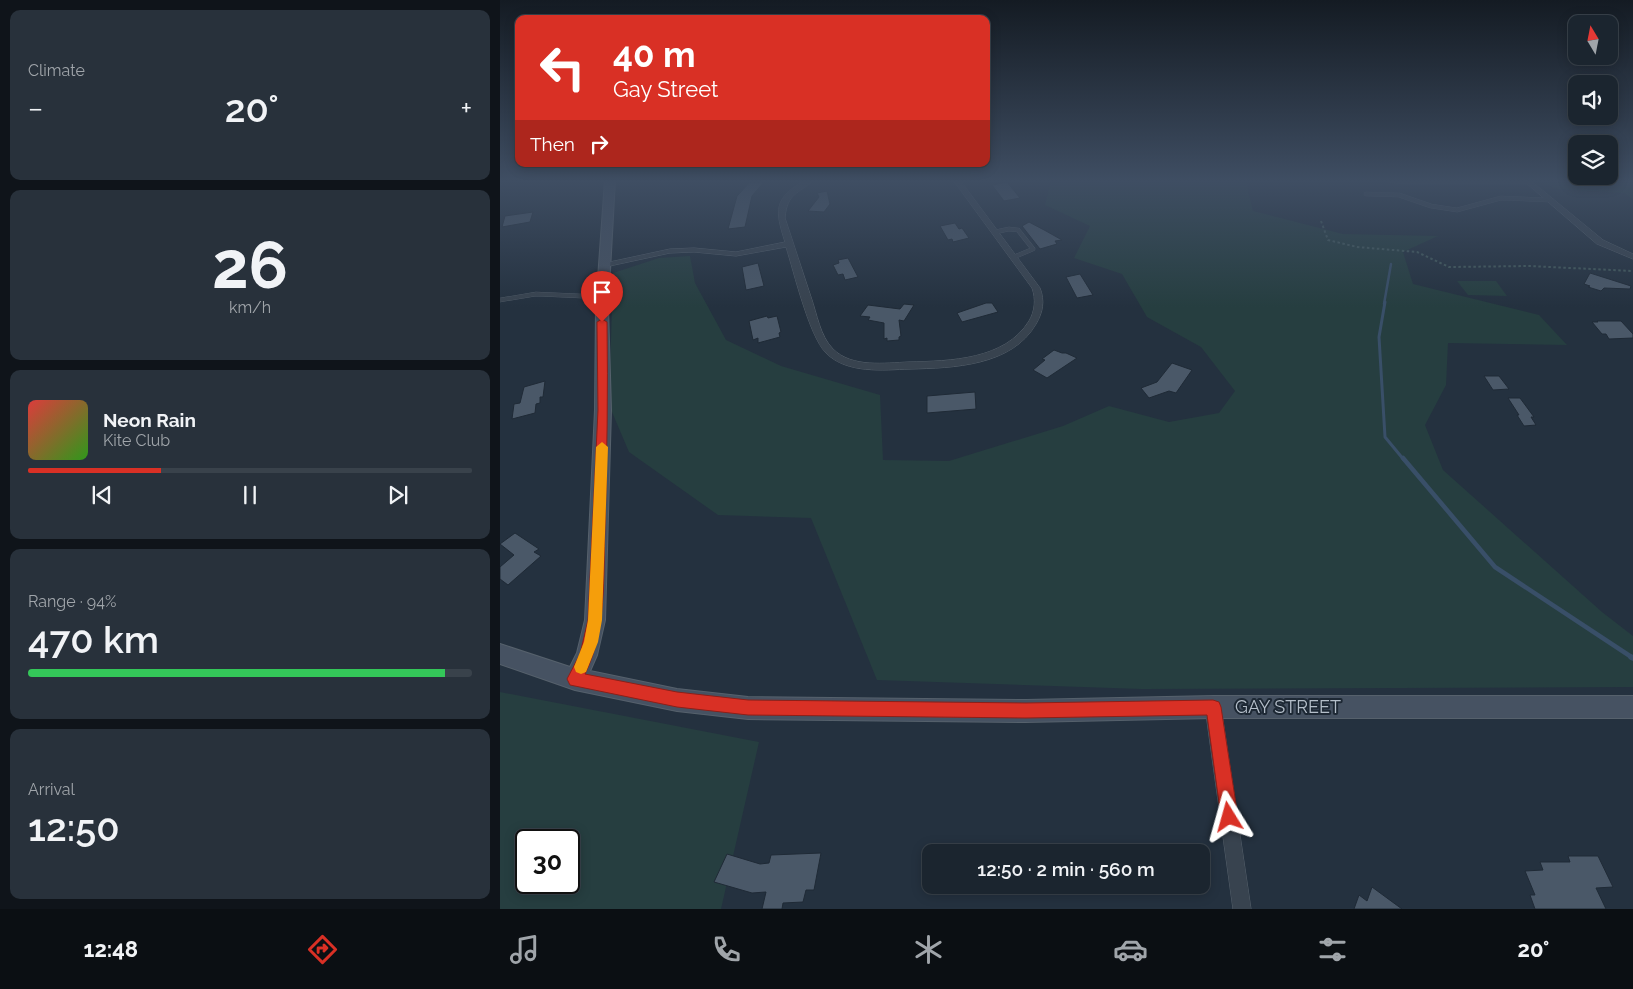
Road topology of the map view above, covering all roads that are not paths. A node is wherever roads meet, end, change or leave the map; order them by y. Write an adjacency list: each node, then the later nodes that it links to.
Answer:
1 (608, 222): 9 (street)
2 (782, 222): 6 (street)
3 (988, 222): 5 (street)
4 (1576, 222): 8 (street)
5 (995, 232): 7 (street); 7 (lane)
6 (788, 241): 7 (street); 9 (street)
7 (1014, 257)
8 (1633, 257)
9 (606, 261): 10 (street)
10 (603, 297): 11 (lane); 13 (street)
11 (500, 300)
12 (500, 654): 13 (street, GAY STREET)
13 (575, 679): 14 (street, GAY STREET)
14 (1213, 707): 15 (street, GAY STREET); 16 (street)
15 (1633, 707)
16 (1242, 909)

